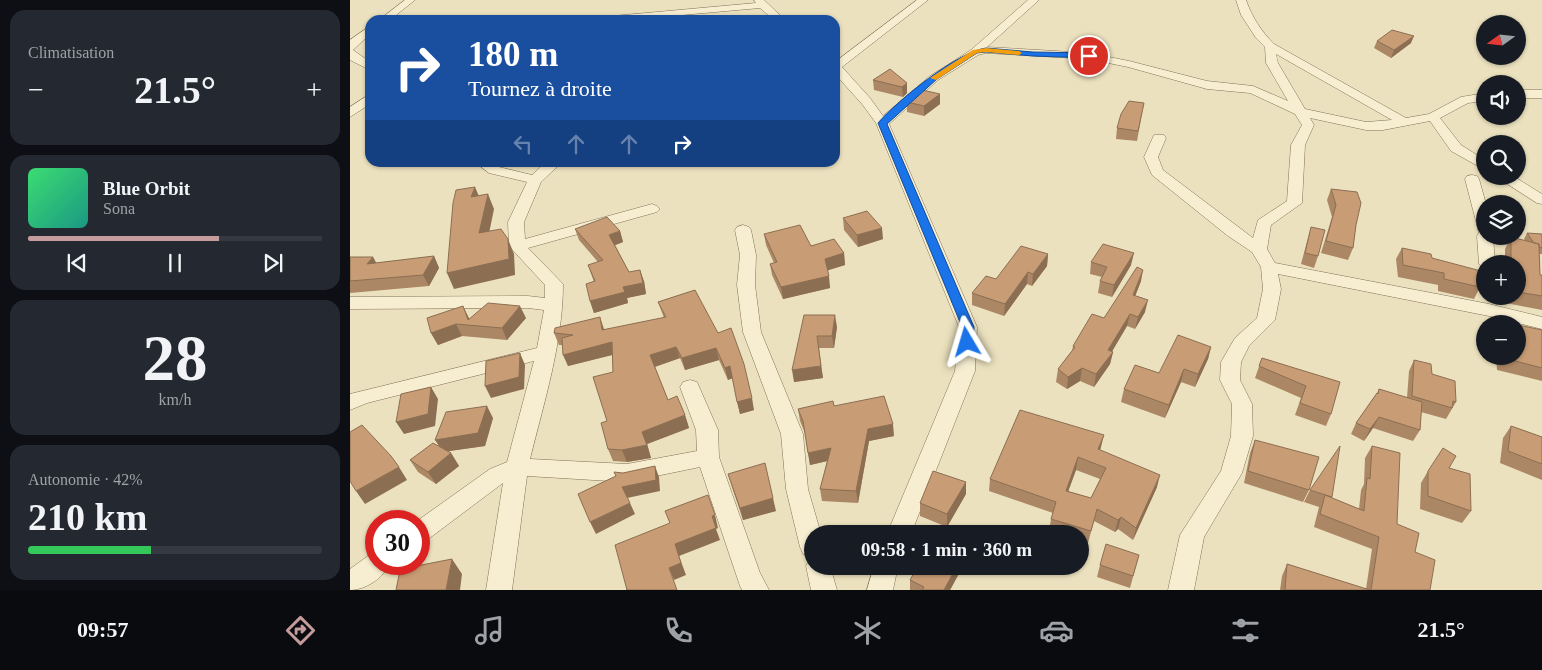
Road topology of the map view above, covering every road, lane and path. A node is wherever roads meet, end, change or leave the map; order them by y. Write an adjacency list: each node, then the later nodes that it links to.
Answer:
1 (410, 0): 6 (street)
2 (1034, 0): 12 (street)
3 (1241, 0): 10 (street)
4 (917, 1): 14 (street)
5 (761, 2): 7 (street); 8 (street)
6 (390, 15)
7 (635, 15)
8 (775, 15)
9 (365, 33): 11 (street)
10 (1270, 46): 21 (street); 24 (street)
11 (350, 48)
12 (975, 52): 21 (street); 25 (street)
13 (350, 53): 15 (street)
14 (840, 63)
15 (365, 64)
16 (840, 72): 25 (street)
17 (1526, 94): 18 (street)
18 (1542, 94)
19 (1476, 98): 23 (street)
20 (365, 102): 22 (street)
21 (1302, 112): 24 (street); 38 (street)
22 (350, 113)
23 (1433, 117): 24 (street); 27 (street)
24 (1404, 122)
25 (882, 123): 52 (street)
26 (1159, 138): 38 (street)
27 (1476, 160)
28 (490, 167): 31 (street)
29 (549, 167): 31 (street)
30 (1472, 179): 33 (street)
31 (535, 180): 37 (street)
32 (1517, 185): 34 (street)
33 (1476, 195)
34 (1542, 200)
35 (652, 209): 37 (street)
36 (743, 230): 51 (street)
37 (517, 246): 42 (street)
38 (1259, 249): 39 (street)
39 (1269, 267): 40 (street); 61 (street)
40 (1476, 301)
41 (350, 303): 42 (street)
42 (554, 305): 45 (street)
43 (1494, 305): 44 (street)
44 (1542, 323)
45 (546, 352): 47 (street); 49 (street)
46 (690, 386): 48 (street)
47 (350, 403)
48 (708, 457): 49 (street); 58 (street)
49 (517, 466): 50 (street); 57 (street)
50 (430, 525)
51 (806, 525)
52 (903, 525)
53 (365, 572): 56 (street)
54 (820, 575): 59 (street)
55 (884, 575): 60 (street)
56 (350, 583)
57 (499, 590)
58 (756, 590)
59 (824, 590)
60 (880, 590)
61 (1181, 590)

